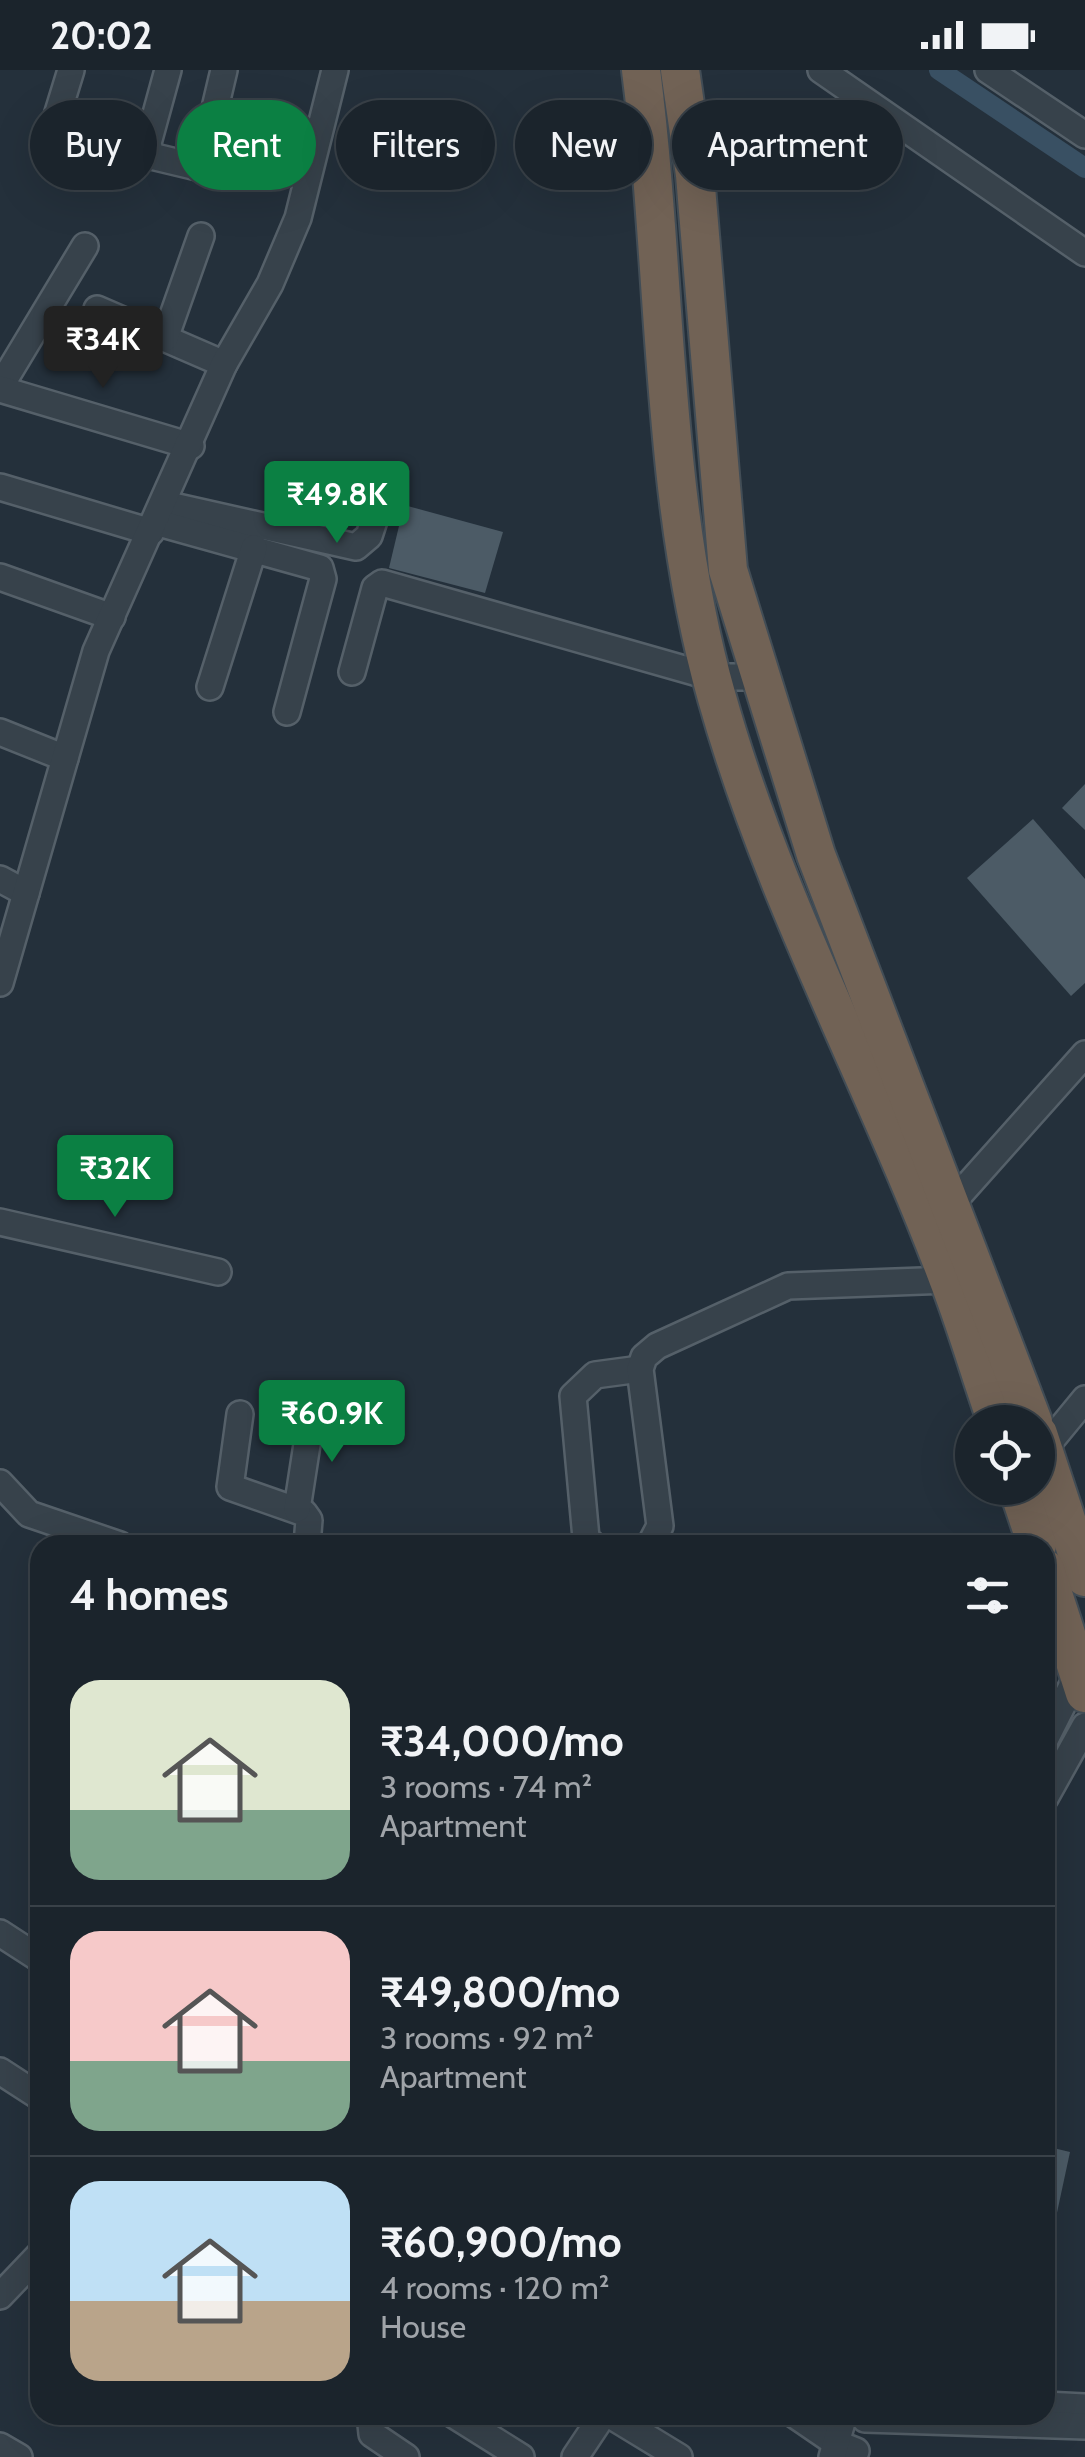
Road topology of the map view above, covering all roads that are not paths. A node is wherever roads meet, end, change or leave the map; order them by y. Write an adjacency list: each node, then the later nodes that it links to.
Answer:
1 (71, 70): 9 (street)
2 (168, 70): 12 (street)
3 (224, 70): 10 (street)
4 (335, 70): 18 (street)
5 (641, 70): 28 (highway)
6 (680, 70): 29 (highway)
7 (821, 70): 15 (street)
8 (988, 70): 11 (street)
9 (62, 100)
10 (216, 100)
11 (1085, 135)
12 (177, 162)
13 (201, 236): 17 (street)
14 (85, 246): 19 (street)
15 (1085, 253)
16 (98, 309): 17 (street)
17 (165, 338): 18 (street)
18 (224, 364): 20 (street)
19 (0, 388): 20 (street)
20 (191, 446): 23 (street)
21 (0, 487): 23 (street)
22 (384, 493): 23 (street)
23 (157, 519): 24 (street); 26 (street)
24 (254, 548): 30 (street); 31 (street)
25 (0, 577): 26 (street)
26 (112, 617): 33 (street)
27 (352, 672): 28 (street)
28 (712, 677): 29 (street); 41 (highway)
29 (761, 677): 38 (highway)
30 (210, 687)
31 (287, 712)
32 (0, 732): 33 (street)
33 (65, 758): 35 (street)
34 (0, 879): 35 (street)
35 (26, 893): 36 (street)
36 (0, 984)
37 (1085, 1054): 38 (street)
38 (952, 1203): 45 (highway)
39 (0, 1222): 40 (street)
40 (218, 1272)
41 (948, 1280): 42 (street); 44 (highway)
42 (640, 1369): 55 (street); 56 (street)
43 (1085, 1399): 48 (street)
44 (990, 1405)
45 (1027, 1405)
46 (312, 1412): 52 (street)
47 (240, 1414): 52 (street)
48 (1055, 1422)
49 (0, 1484): 53 (street)
50 (1055, 1486): 58 (highway)
51 (1024, 1505): 57 (highway)
52 (298, 1509): 54 (street)
53 (91, 1535)
54 (307, 1535)
55 (586, 1535)
56 (655, 1535)
57 (1034, 1535)
58 (1085, 1577)
59 (1055, 1602): 60 (highway)
60 (1074, 1668): 61 (street)
61 (1055, 1715)
62 (1085, 1726): 63 (street)
63 (1055, 1780)
64 (0, 1934): 65 (street)
65 (30, 1953)
66 (0, 2072): 67 (street)
67 (30, 2092)
68 (30, 2264): 69 (street)
69 (0, 2296)
70 (1055, 2404): 71 (street)
71 (1085, 2406)
72 (371, 2425): 83 (street)
73 (470, 2425): 84 (street)
74 (599, 2425): 85 (street)
75 (623, 2425): 86 (street)
76 (808, 2425): 81 (street)
77 (854, 2425): 81 (street)
78 (1055, 2425): 79 (street)
79 (1085, 2426)
80 (0, 2446): 82 (street)
81 (844, 2452)
82 (18, 2457)
83 (406, 2457)
84 (520, 2457)
85 (576, 2457)
86 (679, 2457)

